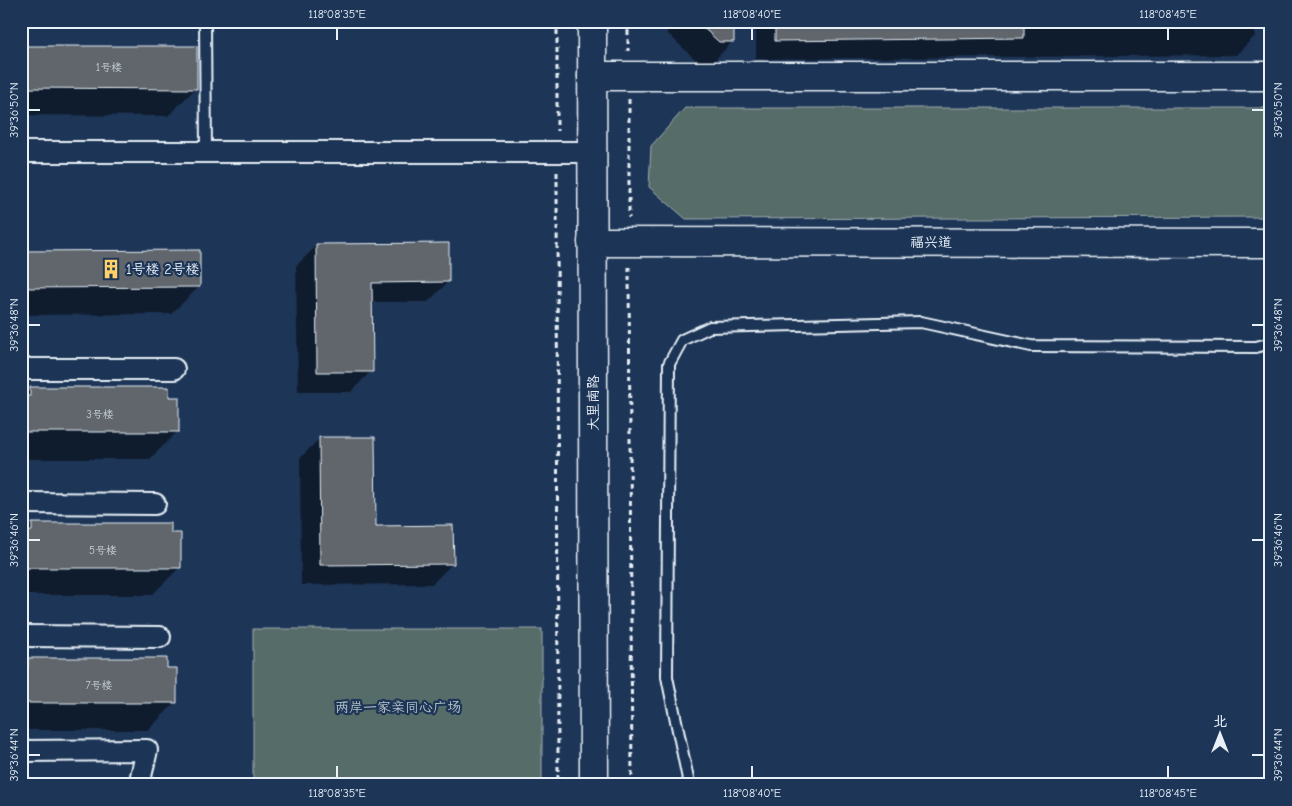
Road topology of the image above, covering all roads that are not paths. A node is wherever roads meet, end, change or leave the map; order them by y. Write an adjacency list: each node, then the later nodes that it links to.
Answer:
1 (205, 21): 6 (lane)
2 (592, 21): 3 (street, 大里南路)
3 (592, 76): 4 (street); 7 (street, 大里南路)
4 (1271, 76)
5 (21, 152): 6 (street)
6 (206, 152): 7 (street)
7 (592, 152): 8 (street, 大里南路)
8 (592, 242): 9 (street, 福兴道); 19 (street, 大里南路)
9 (1271, 243)
10 (1271, 343): 20 (lane)
11 (21, 369): 12 (street)
12 (174, 369)
13 (21, 503): 14 (street)
14 (155, 504)
15 (21, 636): 16 (street)
16 (160, 636)
17 (21, 751): 18 (street)
18 (139, 785)
19 (594, 785)
20 (688, 785)

